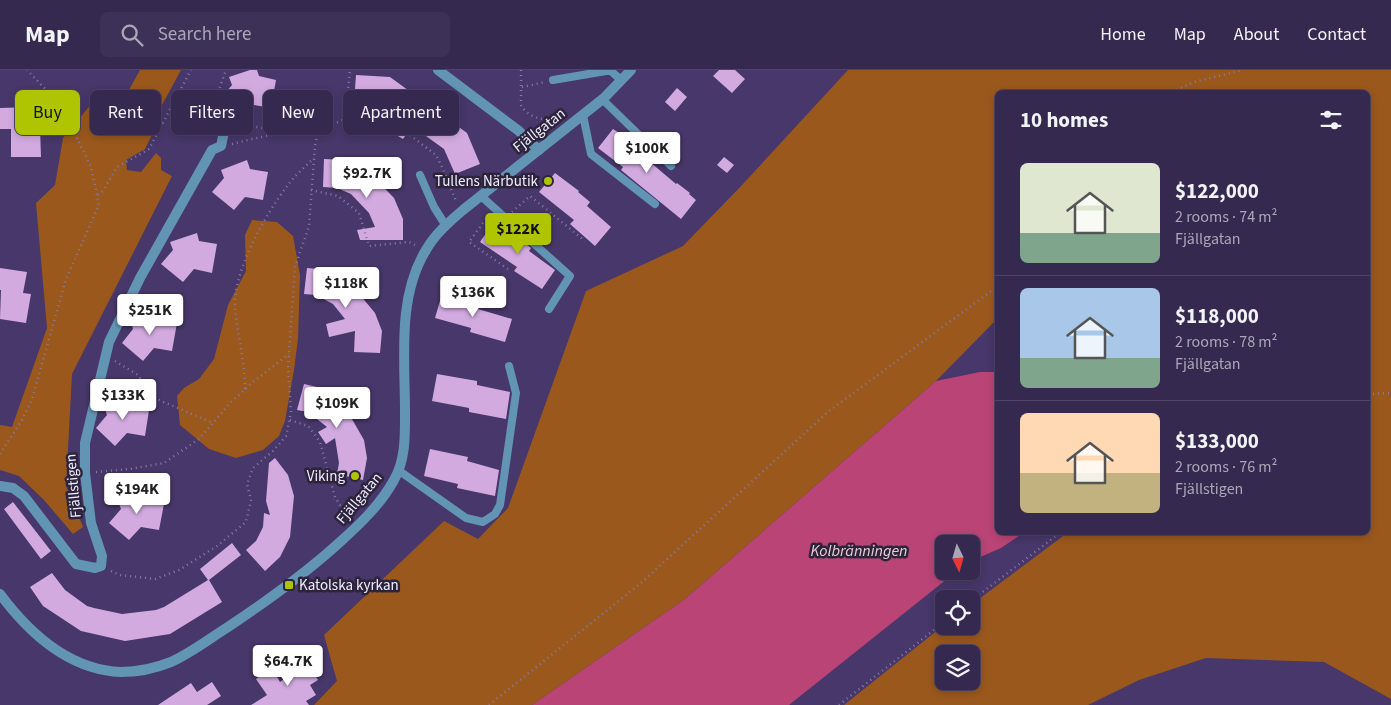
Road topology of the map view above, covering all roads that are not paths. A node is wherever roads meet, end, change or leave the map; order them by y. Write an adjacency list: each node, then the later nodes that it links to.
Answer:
1 (438, 70): 8 (street)
2 (630, 70): 4 (street, Fjällgatan)
3 (553, 80): 4 (lane)
4 (621, 80): 5 (street, Fjällgatan)
5 (602, 100): 6 (street, Fjällgatan); 9 (lane)
6 (583, 115): 8 (street, Fjällgatan); 12 (lane)
7 (223, 135): 17 (street, Fjällstigen)
8 (539, 150): 11 (street, Fjällgatan)
9 (671, 166)
10 (420, 175): 13 (lane)
11 (481, 196): 13 (street, Fjällgatan); 14 (lane)
12 (655, 204)
13 (446, 226): 16 (street, Fjällgatan)
14 (549, 309)
15 (509, 366): 16 (lane)
16 (398, 470): 18 (street, Fjällgatan)
17 (0, 486)
18 (0, 594)

